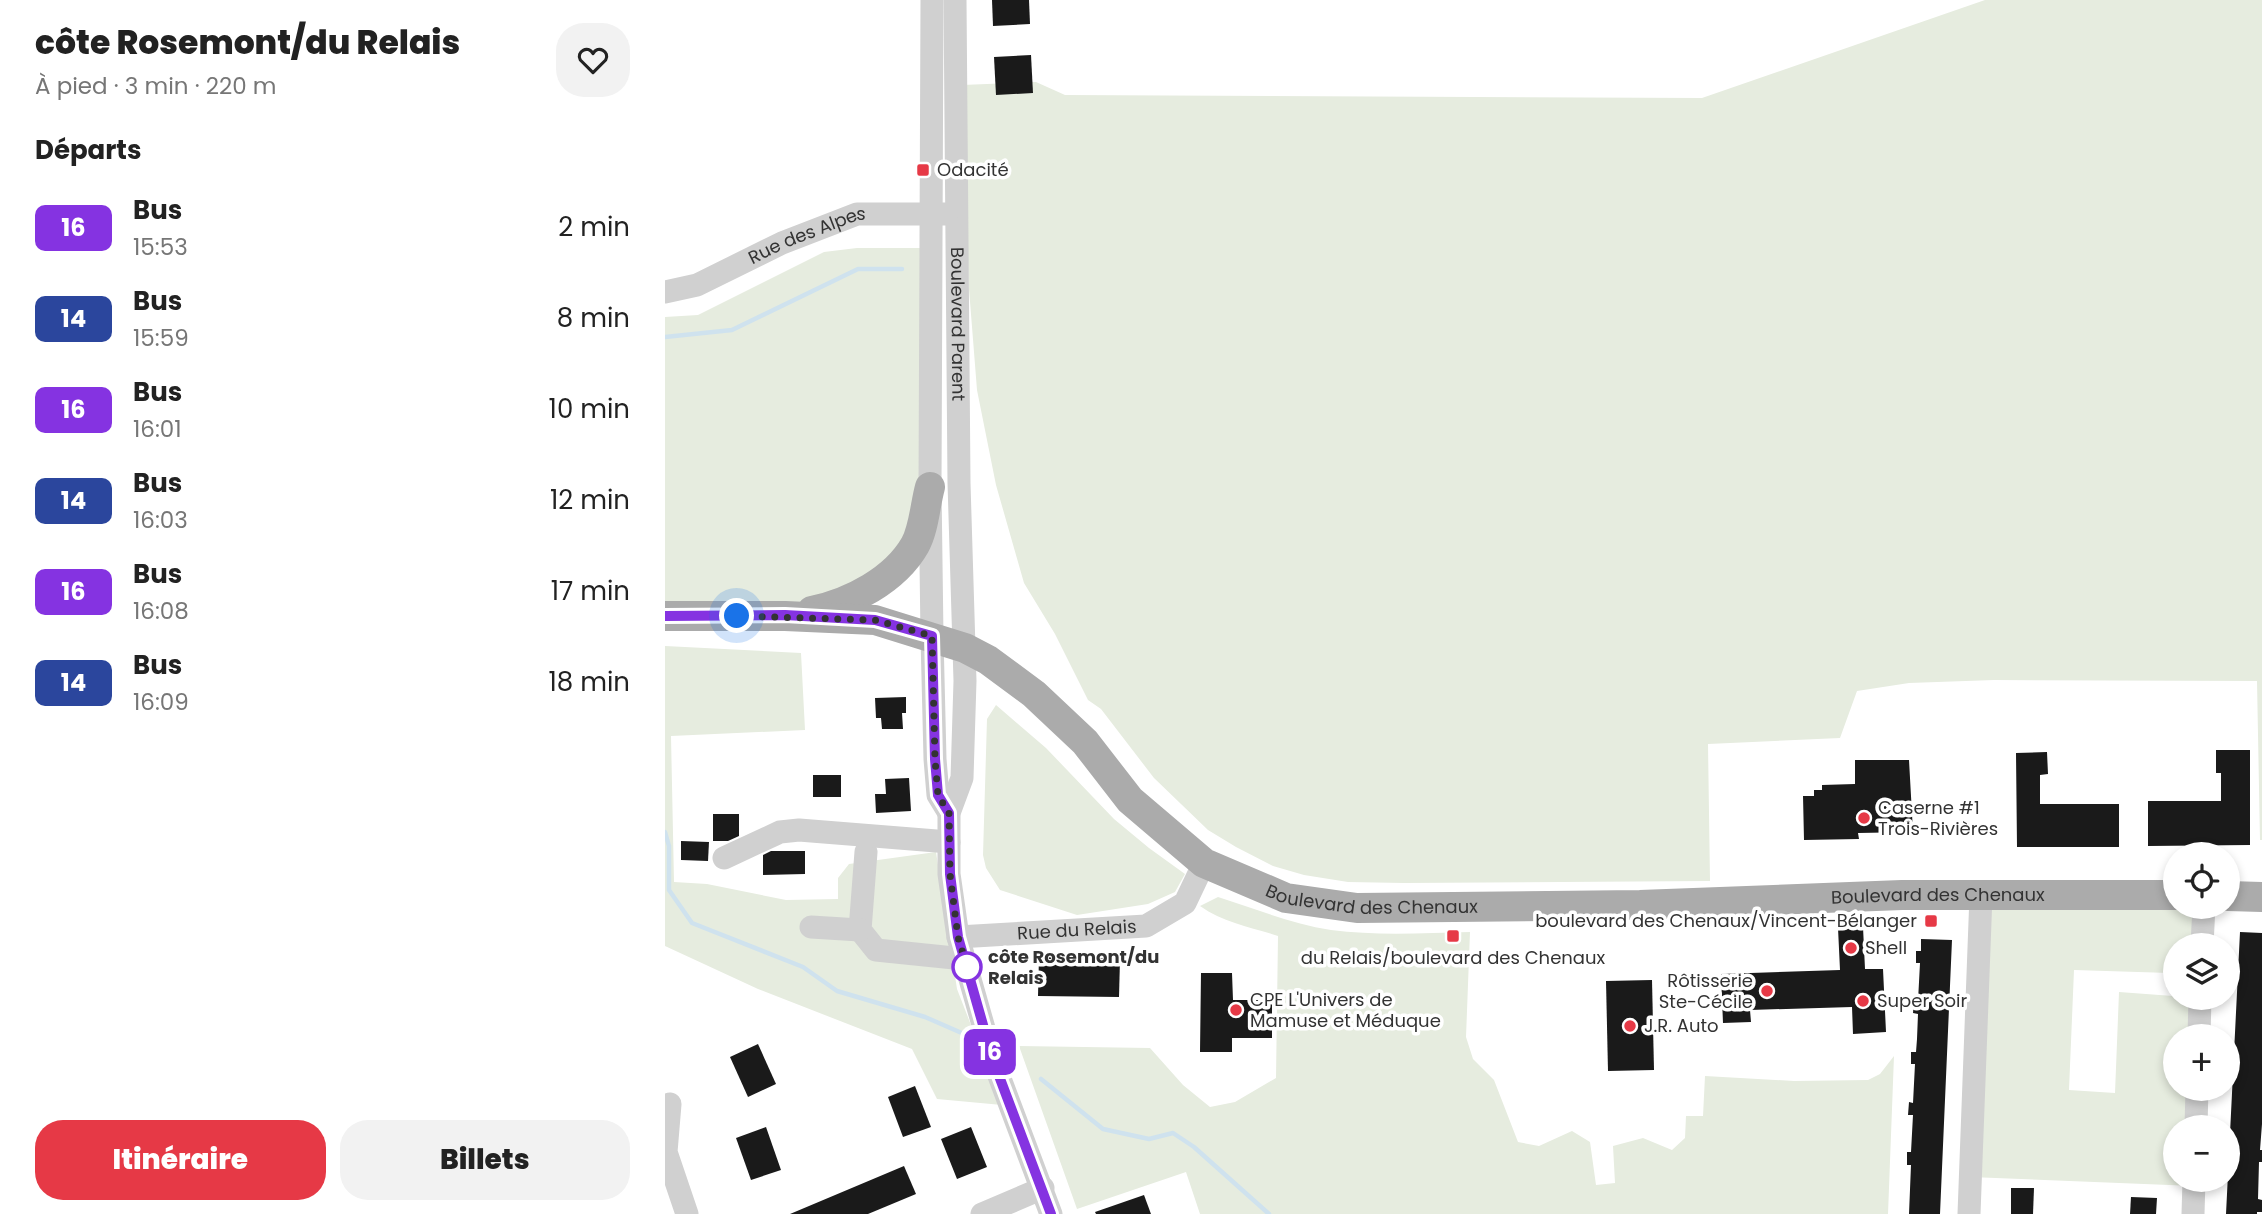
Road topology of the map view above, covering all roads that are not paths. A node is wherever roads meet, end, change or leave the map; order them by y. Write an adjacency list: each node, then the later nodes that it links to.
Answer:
1 (932, 0): 3 (street, Boulevard Parent)
2 (955, 0): 4 (street, Boulevard Parent)
3 (931, 214): 4 (street, Rue des Alpes); 5 (street, Rue des Alpes); 6 (street, Boulevard Parent)
4 (957, 214): 10 (street, Boulevard Parent)
5 (665, 292)
6 (930, 487): 7 (main road); 9 (street, Boulevard Parent)
7 (785, 615): 8 (main road, Boulevard des Chenaux); 9 (main road, Boulevard des Chenaux)
8 (665, 616)
9 (932, 636): 10 (main road, Boulevard des Chenaux); 11 (street, Boulevard Parent)
10 (965, 648): 11 (street, Boulevard Parent); 15 (main road, Boulevard des Chenaux)
11 (949, 813): 12 (street)
12 (949, 842): 14 (street); 22 (street)
13 (866, 852): 21 (street)
14 (724, 858)
15 (1204, 863): 16 (main road, Boulevard des Chenaux); 22 (street, Rue du Relais)
16 (1981, 895): 17 (main road, Boulevard des Chenaux); 30 (street)
17 (2163, 895)
18 (2240, 896): 19 (main road)
19 (2262, 897)
20 (811, 927): 21 (street)
21 (860, 930): 23 (street)
22 (958, 937): 23 (street)
23 (964, 960): 25 (street)
24 (670, 1104): 27 (street)
25 (1043, 1188): 28 (street); 29 (street)
26 (2194, 1192): 31 (street)
27 (687, 1214)
28 (982, 1214)
29 (1051, 1214)
30 (1969, 1214)
31 (2193, 1214)

